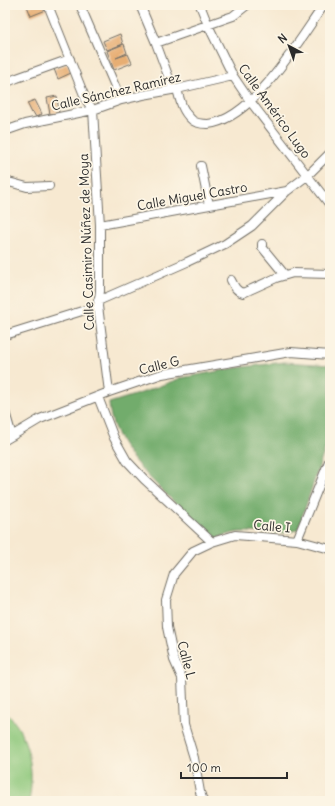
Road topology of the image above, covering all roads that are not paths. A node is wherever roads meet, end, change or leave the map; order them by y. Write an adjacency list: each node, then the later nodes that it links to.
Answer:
1 (48, 5): 9 (street, Calle Casimiro Núñez de Moya)
2 (80, 5): 13 (street)
3 (140, 5): 8 (street)
4 (200, 5): 7 (street, Calle Américo Lugo)
5 (248, 5): 7 (street)
6 (324, 5): 14 (street)
7 (208, 25): 8 (street); 10 (street, Calle Américo Lugo)
8 (156, 43): 12 (street)
9 (70, 59): 11 (street); 15 (street, Calle Casimiro Núñez de Moya)
10 (232, 76): 12 (street, Calle Sánchez Ramírez); 14 (street, Calle Américo Lugo)
11 (5, 83)
12 (175, 89): 13 (street, Calle Sánchez Ramírez); 14 (street)
13 (122, 100): 15 (street, Calle Sánchez Ramírez)
14 (250, 101): 19 (street, Calle Américo Lugo)
15 (93, 110): 16 (street, Calle Sánchez Ramírez); 25 (street, Calle Casimiro Núñez de Moya)
16 (5, 132)
17 (330, 153): 19 (street)
18 (201, 166): 23 (street)
19 (308, 175): 22 (street); 24 (street, Calle Américo Lugo)
20 (5, 181): 21 (street)
21 (49, 186)
22 (287, 191): 23 (street, Calle Miguel Castro); 30 (street)
23 (209, 205): 25 (street, Calle Miguel Castro)
24 (330, 205)
25 (100, 225): 30 (street, Calle Casimiro Núñez de Moya)
26 (262, 244): 28 (street)
27 (330, 274): 28 (street)
28 (285, 275): 29 (street)
29 (231, 280)
30 (98, 303): 31 (street); 33 (street, Calle Casimiro Núñez de Moya)
31 (5, 335)
32 (330, 356): 33 (street, Calle G)
33 (109, 392): 34 (street, Calle G)
34 (98, 397): 36 (street, Calle G); 39 (street)
35 (5, 412): 36 (street)
36 (9, 438)
37 (330, 459): 38 (street)
38 (297, 540): 39 (street, Calle I); 40 (street, Calle I)
39 (212, 542): 41 (street, Calle L)
40 (330, 549)
41 (203, 801)

